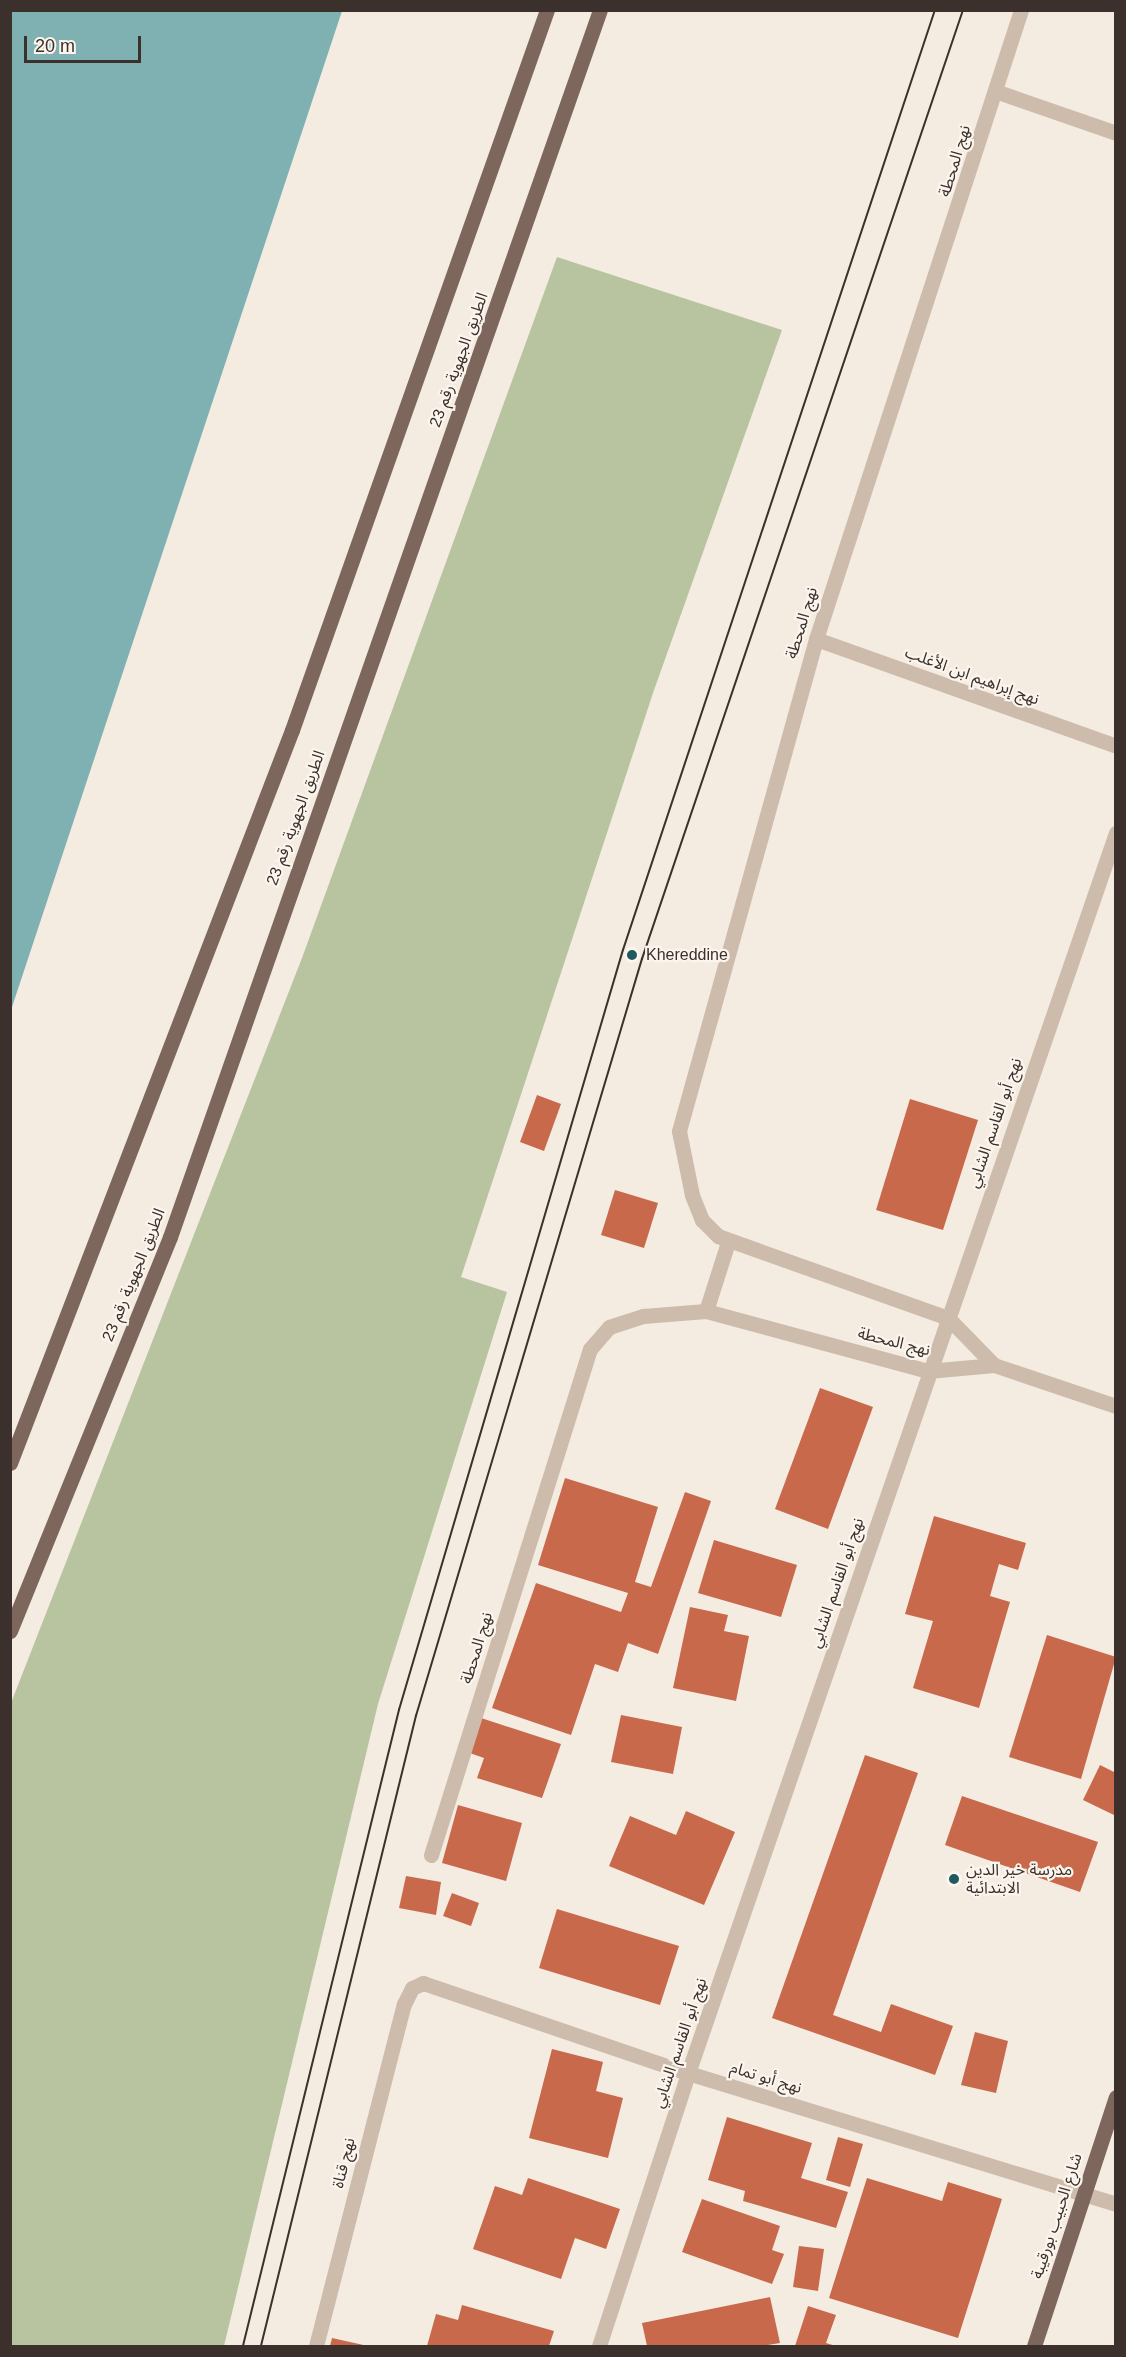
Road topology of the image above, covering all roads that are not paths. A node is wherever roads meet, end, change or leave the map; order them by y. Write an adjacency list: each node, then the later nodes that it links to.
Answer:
1 (547, 10): 15 (main road, الطريق الجهوية رقم 23)
2 (600, 10): 16 (main road, الطريق الجهوية رقم 23)
3 (1021, 10): 4 (street, نهج المحطة)
4 (995, 91): 5 (street); 6 (street, نهج المحطة)
5 (1116, 133)
6 (816, 639): 7 (street, نهج إبراهيم ابن الأغلب); 9 (street, نهج المحطة)
7 (1116, 746)
8 (1116, 833): 11 (street, نهج أبو القاسم الشابي)
9 (728, 1242): 10 (street); 11 (street, نهج المحطة)
10 (706, 1311): 13 (street, نهج المحطة); 17 (street, نهج المحطة)
11 (948, 1318): 12 (street, نهج المحطة); 13 (street, نهج أبو القاسم الشابي)
12 (994, 1365): 13 (street, نهج المحطة); 14 (street)
13 (928, 1371): 19 (street, نهج أبو القاسم الشابي)
14 (1116, 1406)
15 (10, 1463)
16 (10, 1631)
17 (431, 1854)
18 (410, 1990): 19 (street, نهج أبو تمام); 23 (street, نهج قناة)
19 (688, 2073): 21 (street, نهج أبو تمام); 24 (street, نهج أبو القاسم الشابي)
20 (1116, 2097): 21 (main road, شارع الحبيب بورقيبة)
21 (1083, 2193): 22 (street, نهج أبو تمام); 25 (main road, شارع الحبيب بورقيبة)
22 (1116, 2204)
23 (316, 2346)
24 (599, 2346)
25 (1034, 2346)

